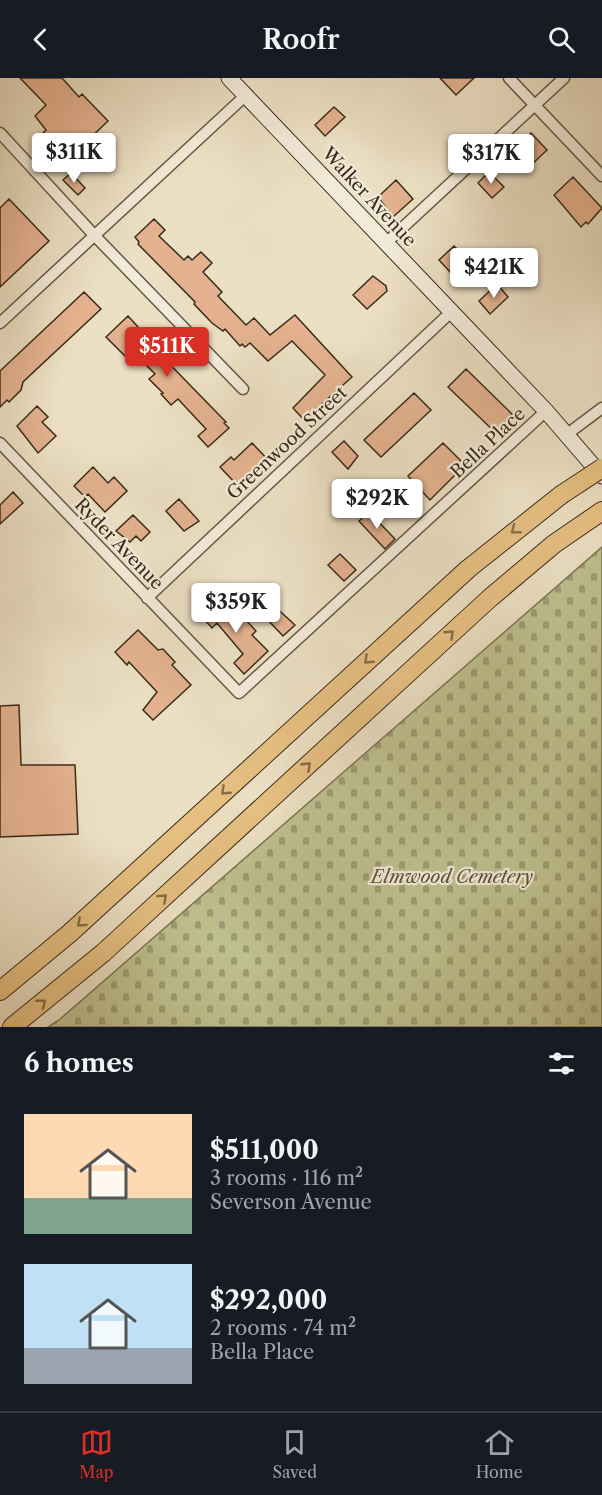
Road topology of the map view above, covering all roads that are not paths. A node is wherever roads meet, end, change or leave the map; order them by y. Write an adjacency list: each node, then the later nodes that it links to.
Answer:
1 (229, 78): 4 (street, Walker Avenue)
2 (509, 78): 5 (street)
3 (564, 78): 5 (street)
4 (245, 96): 8 (street); 9 (street, Walker Avenue)
5 (534, 105): 7 (street); 9 (street)
6 (0, 133): 8 (street)
7 (602, 176)
8 (94, 235): 11 (street); 12 (street)
9 (386, 243): 10 (street, Walker Avenue)
10 (450, 313): 14 (street, Walker Avenue); 20 (street, Greenwood Street)
11 (0, 323)
12 (243, 389)
13 (602, 408): 15 (street)
14 (546, 411): 15 (street, Walker Avenue); 21 (street, Bella Place)
15 (566, 435): 18 (street, Walker Avenue)
16 (0, 443): 20 (street, Ryder Avenue)
17 (602, 468): 22 (highway, one-way to 22, bridge)
18 (602, 476)
19 (594, 516): 23 (highway, one-way to 19)
20 (147, 598): 21 (street, Ryder Avenue)
21 (239, 693)
22 (0, 991)
23 (12, 1027)

